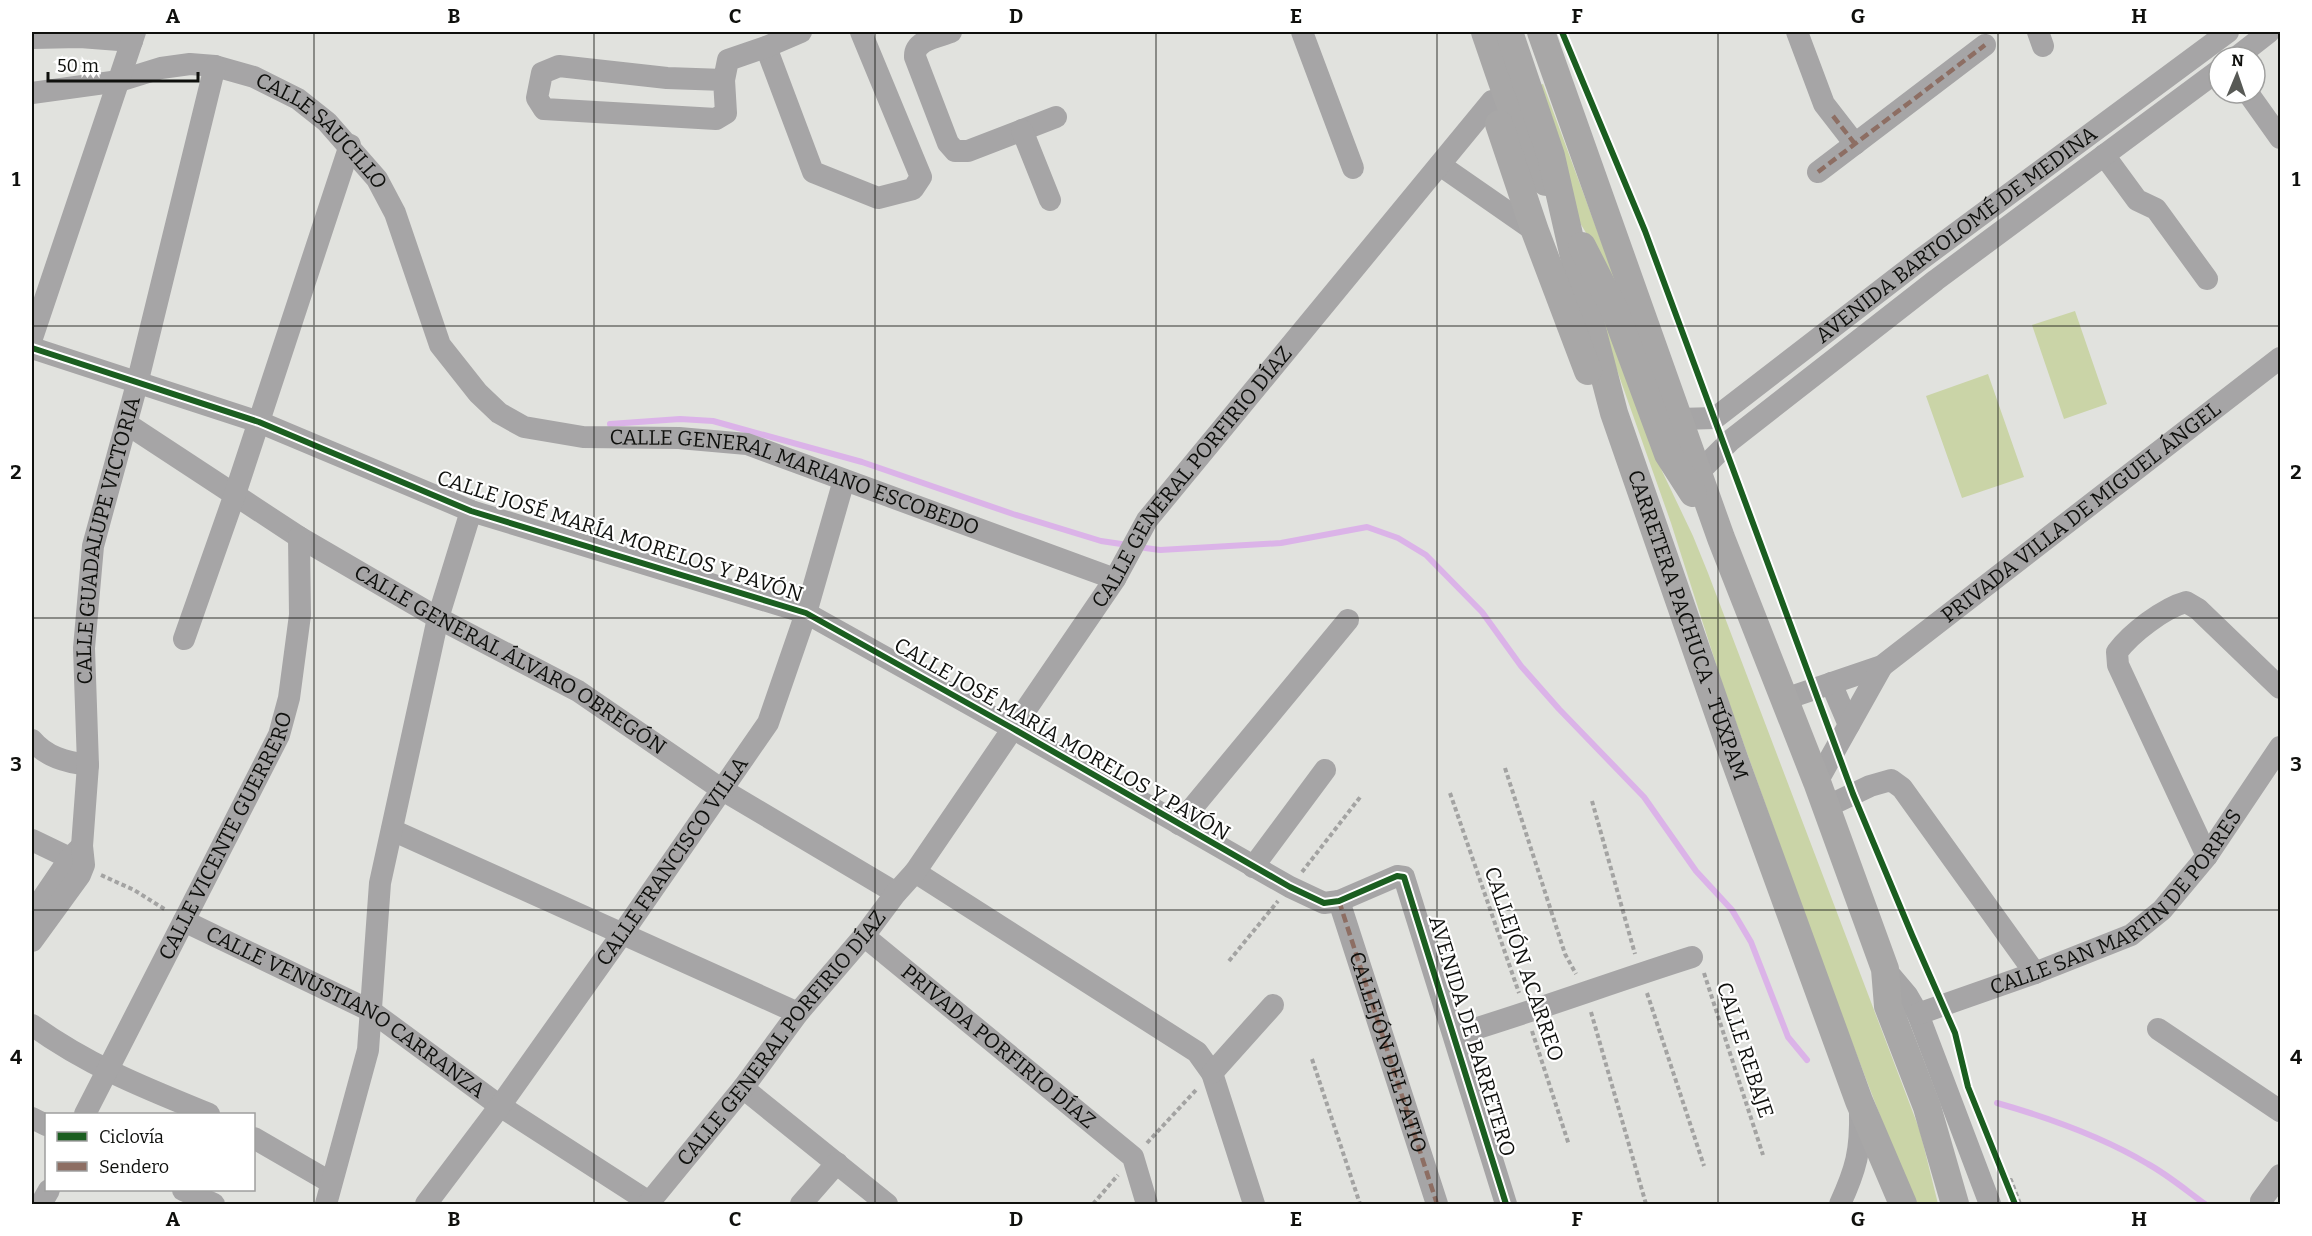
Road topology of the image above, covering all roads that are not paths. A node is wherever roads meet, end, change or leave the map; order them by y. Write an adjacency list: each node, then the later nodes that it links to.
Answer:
1 (801, 32): 16 (street)
2 (861, 32): 16 (street)
3 (951, 32): 25 (street)
4 (1302, 32): 31 (street)
5 (1458, 32): 22 (main road)
6 (1485, 32): 34 (main road)
7 (1509, 32): 34 (main road, CARRETERA PACHUCA - TÚXPAM)
8 (1540, 32): 45 (main road)
9 (1797, 32): 27 (street)
10 (2228, 32): 36 (street, AVENIDA BARTOLOMÉ DE MEDINA)
11 (2269, 32): 15 (street)
12 (134, 36): 13 (street); 20 (street)
13 (32, 38)
14 (1985, 45): 27 (street)
15 (2252, 45)
16 (766, 47): 19 (street)
17 (215, 66): 20 (street, CALLE SAUCILLO); 28 (street, CALLE SAUCILLO); 42 (street, CALLE GUADALUPE VICTORIA)
18 (2207, 79): 29 (street, AVENIDA BARTOLOMÉ DE MEDINA)
19 (724, 80): 19 (street)
20 (119, 81): 21 (street, CALLE SAUCILLO); 39 (street)
21 (32, 93)
22 (1492, 101): 30 (street, CALLE GENERAL PORFIRIO DÍAZ); 35 (main road)
23 (2257, 105): 26 (street)
24 (1056, 117): 25 (street)
25 (1022, 130): 33 (street)
26 (2280, 138)
27 (1855, 144): 32 (street)
28 (350, 146): 43 (street, CALLE SAUCILLO); 46 (street)
29 (2104, 155): 37 (street); 38 (street, AVENIDA BARTOLOMÉ DE MEDINA)
30 (1440, 165): 35 (street); 54 (street, CALLE GENERAL PORFIRIO DÍAZ)
31 (1353, 168)
32 (1818, 172)
33 (1050, 200)
34 (1564, 213): 44 (main road, CARRETERA PACHUCA - TÚXPAM); 53 (main road)
35 (1535, 231): 44 (main road)
36 (1920, 260): 38 (street); 45 (street, AVENIDA BARTOLOMÉ DE MEDINA)
37 (2207, 279)
38 (1936, 280): 48 (street, AVENIDA BARTOLOMÉ DE MEDINA)
39 (32, 338)
40 (32, 348): 42 (street)
41 (2280, 358): 59 (street, PRIVADA VILLA DE MIGUEL ÁNGEL)
42 (137, 384): 46 (street, CALLE JOSÉ MARÍA MORELOS Y PAVÓN); 47 (street, CALLE GUADALUPE VICTORIA)
43 (478, 393): 49 (street, CALLE GENERAL MARIANO ESCOBEDO)
44 (1614, 413): 97 (main road, CARRETERA PACHUCA - TÚXPAM)
45 (1679, 419): 48 (main road)
46 (259, 422): 50 (street); 51 (street, CALLE JOSÉ MARÍA MORELOS Y PAVÓN)
47 (127, 424): 50 (street, CALLE GENERAL ÁLVARO OBREGÓN); 67 (street, CALLE GUADALUPE VICTORIA)
48 (1698, 473): 53 (main road)
49 (844, 480): 54 (street, CALLE GENERAL MARIANO ESCOBEDO); 55 (street, CALLE FRANCISCO VILLA)
50 (234, 494): 52 (street, CALLE GENERAL ÁLVARO OBREGÓN); 58 (street)
51 (471, 511): 55 (street, CALLE JOSÉ MARÍA MORELOS Y PAVÓN); 56 (street)
52 (299, 537): 56 (street, CALLE GENERAL ÁLVARO OBREGÓN); 80 (street, CALLE VICENTE GUERRERO)
53 (1721, 538): 62 (main road)
54 (1118, 573): 64 (street, CALLE GENERAL PORFIRIO DÍAZ)
55 (806, 613): 64 (street, CALLE JOSÉ MARÍA MORELOS Y PAVÓN); 69 (street, CALLE FRANCISCO VILLA)
56 (438, 618): 69 (street, CALLE GENERAL ÁLVARO OBREGÓN); 72 (street)
57 (1348, 620): 71 (street)
58 (184, 639)
59 (1882, 666): 60 (street, PRIVADA VILLA DE MIGUEL ÁNGEL); 63 (street, PRIVADA VILLA DE MIGUEL ÁNGEL)
60 (1831, 683): 62 (street, PRIVADA VILLA DE MIGUEL ÁNGEL); 63 (street)
61 (2280, 688): 75 (street)
62 (1785, 699): 70 (main road)
63 (1849, 725): 70 (street, PRIVADA VILLA DE MIGUEL ÁNGEL)
64 (1012, 728): 71 (street, CALLE JOSÉ MARÍA MORELOS Y PAVÓN); 77 (street, CALLE GENERAL PORFIRIO DÍAZ)
65 (32, 740): 67 (street)
66 (2280, 747): 75 (street, CALLE SAN MARTIN DE PORRES)
67 (88, 765): 74 (street, CALLE GUADALUPE VICTORIA)
68 (1325, 771): 76 (street)
69 (721, 789): 78 (street, CALLE GENERAL ÁLVARO OBREGÓN); 82 (street, CALLE FRANCISCO VILLA)
70 (1822, 795): 85 (main road); 86 (street)
71 (1179, 824): 76 (street, CALLE JOSÉ MARÍA MORELOS Y PAVÓN)
72 (392, 830): 82 (street); 88 (street)
73 (35, 840): 74 (street)
74 (78, 856): 81 (street, CALLE GUADALUPE VICTORIA)
75 (2207, 856): 86 (street, CALLE SAN MARTIN DE PORRES)
76 (1253, 867): 79 (street, CALLE JOSÉ MARÍA MORELOS Y PAVÓN)
77 (915, 872): 78 (street, CALLE GENERAL PORFIRIO DÍAZ); 95 (street)
78 (896, 893): 83 (street, CALLE GENERAL PORFIRIO DÍAZ)
79 (1331, 902): 93 (street, AVENIDA DE BARRETERO); 115 (street, CALLEJÓN DEL PATIO)
80 (184, 921): 88 (street, CALLE VENUSTIANO CARRANZA); 94 (street, CALLE VICENTE GUERRERO)
81 (34, 925)
82 (622, 934): 89 (street); 98 (street, CALLE FRANCISCO VILLA)
83 (864, 936): 89 (street, CALLE GENERAL PORFIRIO DÍAZ); 113 (street, PRIVADA PORFIRIO DÍAZ)
84 (1692, 957): 93 (street)
85 (1885, 969): 90 (street); 119 (main road)
86 (2034, 973): 90 (street, CALLE SAN MARTIN DE PORRES)
87 (1273, 1005): 95 (street)
88 (371, 1011): 98 (street, CALLE VENUSTIANO CARRANZA); 106 (street)
89 (798, 1013): 96 (street, CALLE GENERAL PORFIRIO DÍAZ)
90 (1918, 1014): 120 (street)
91 (32, 1025): 94 (street)
92 (2158, 1029): 99 (street)
93 (1455, 1035): 116 (street, AVENIDA DE BARRETERO)
94 (106, 1072): 100 (street, CALLE VICENTE GUERRERO); 101 (street)
95 (1212, 1073): 114 (street)
96 (743, 1088): 103 (street); 110 (street, CALLE GENERAL PORFIRIO DÍAZ)
97 (1859, 1101): 117 (street); 118 (main road, CARRETERA PACHUCA - TÚXPAM)
98 (500, 1106): 109 (street, CALLE FRANCISCO VILLA); 110 (street, CALLE VENUSTIANO CARRANZA)
99 (2280, 1111)
100 (86, 1113)
101 (207, 1113)
102 (255, 1139): 106 (street)
103 (837, 1163): 111 (street); 112 (street)
104 (2280, 1175): 107 (street)
105 (185, 1191): 108 (street)
106 (330, 1197)
107 (2261, 1201)
108 (214, 1204)
109 (426, 1204)
110 (650, 1204)
111 (801, 1204)
112 (887, 1204)
113 (1147, 1204)
114 (1254, 1204)
115 (1437, 1204)
116 (1506, 1204)
117 (1840, 1204)
118 (1902, 1204)
119 (1955, 1204)
120 (1990, 1204)

